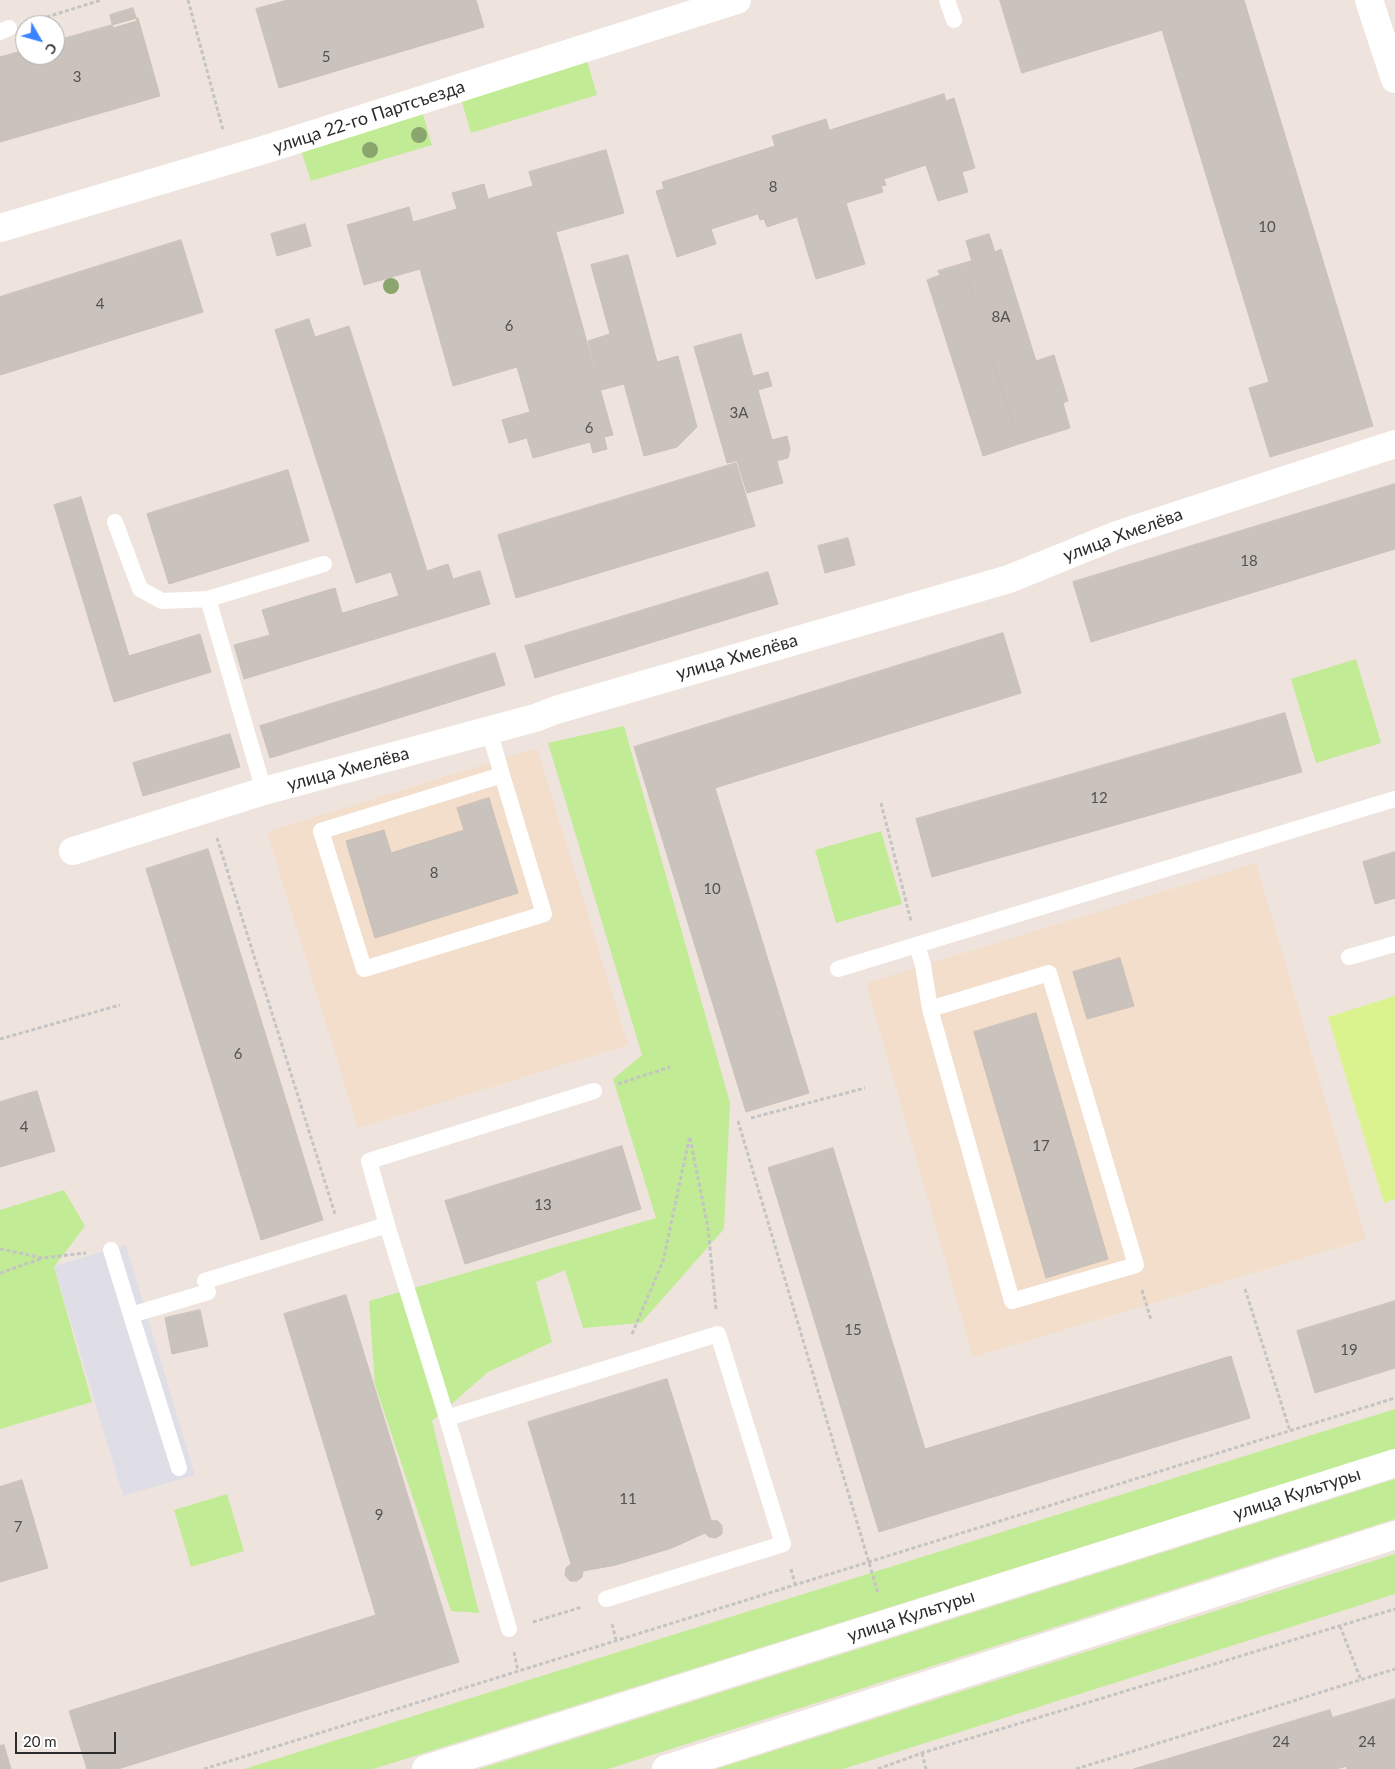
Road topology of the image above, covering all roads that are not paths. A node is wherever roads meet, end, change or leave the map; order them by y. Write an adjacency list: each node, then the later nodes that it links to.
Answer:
1 (737, 0): 6 (street, улица 22-го Партсъезда)
2 (947, 0): 4 (lane)
3 (1369, 0): 5 (street)
4 (954, 20)
5 (1395, 79)
6 (0, 228)
7 (1395, 444): 11 (street, улица Хмелёва)
8 (116, 522): 10 (lane)
9 (324, 564): 10 (lane)
10 (208, 599): 13 (lane)
11 (489, 730): 12 (lane); 13 (street, улица Хмелёва)
12 (502, 775): 12 (lane)
13 (264, 791): 15 (street, улица Хмелёва)
14 (1395, 799): 17 (lane)
15 (73, 851)
16 (1395, 944): 18 (lane)
17 (917, 945): 19 (lane); 20 (lane)
18 (1349, 957)
19 (838, 969)
20 (930, 1008): 20 (lane)
21 (594, 1091): 22 (lane)
22 (387, 1225): 24 (lane); 25 (lane)
23 (111, 1250): 24 (lane)
24 (131, 1315): 27 (lane)
25 (447, 1418): 29 (lane); 30 (lane)
26 (1395, 1463): 31 (street, улица Культуры)
27 (179, 1468)
28 (1395, 1535): 32 (street)
29 (606, 1599)
30 (509, 1629)
31 (426, 1769)
32 (666, 1769)

